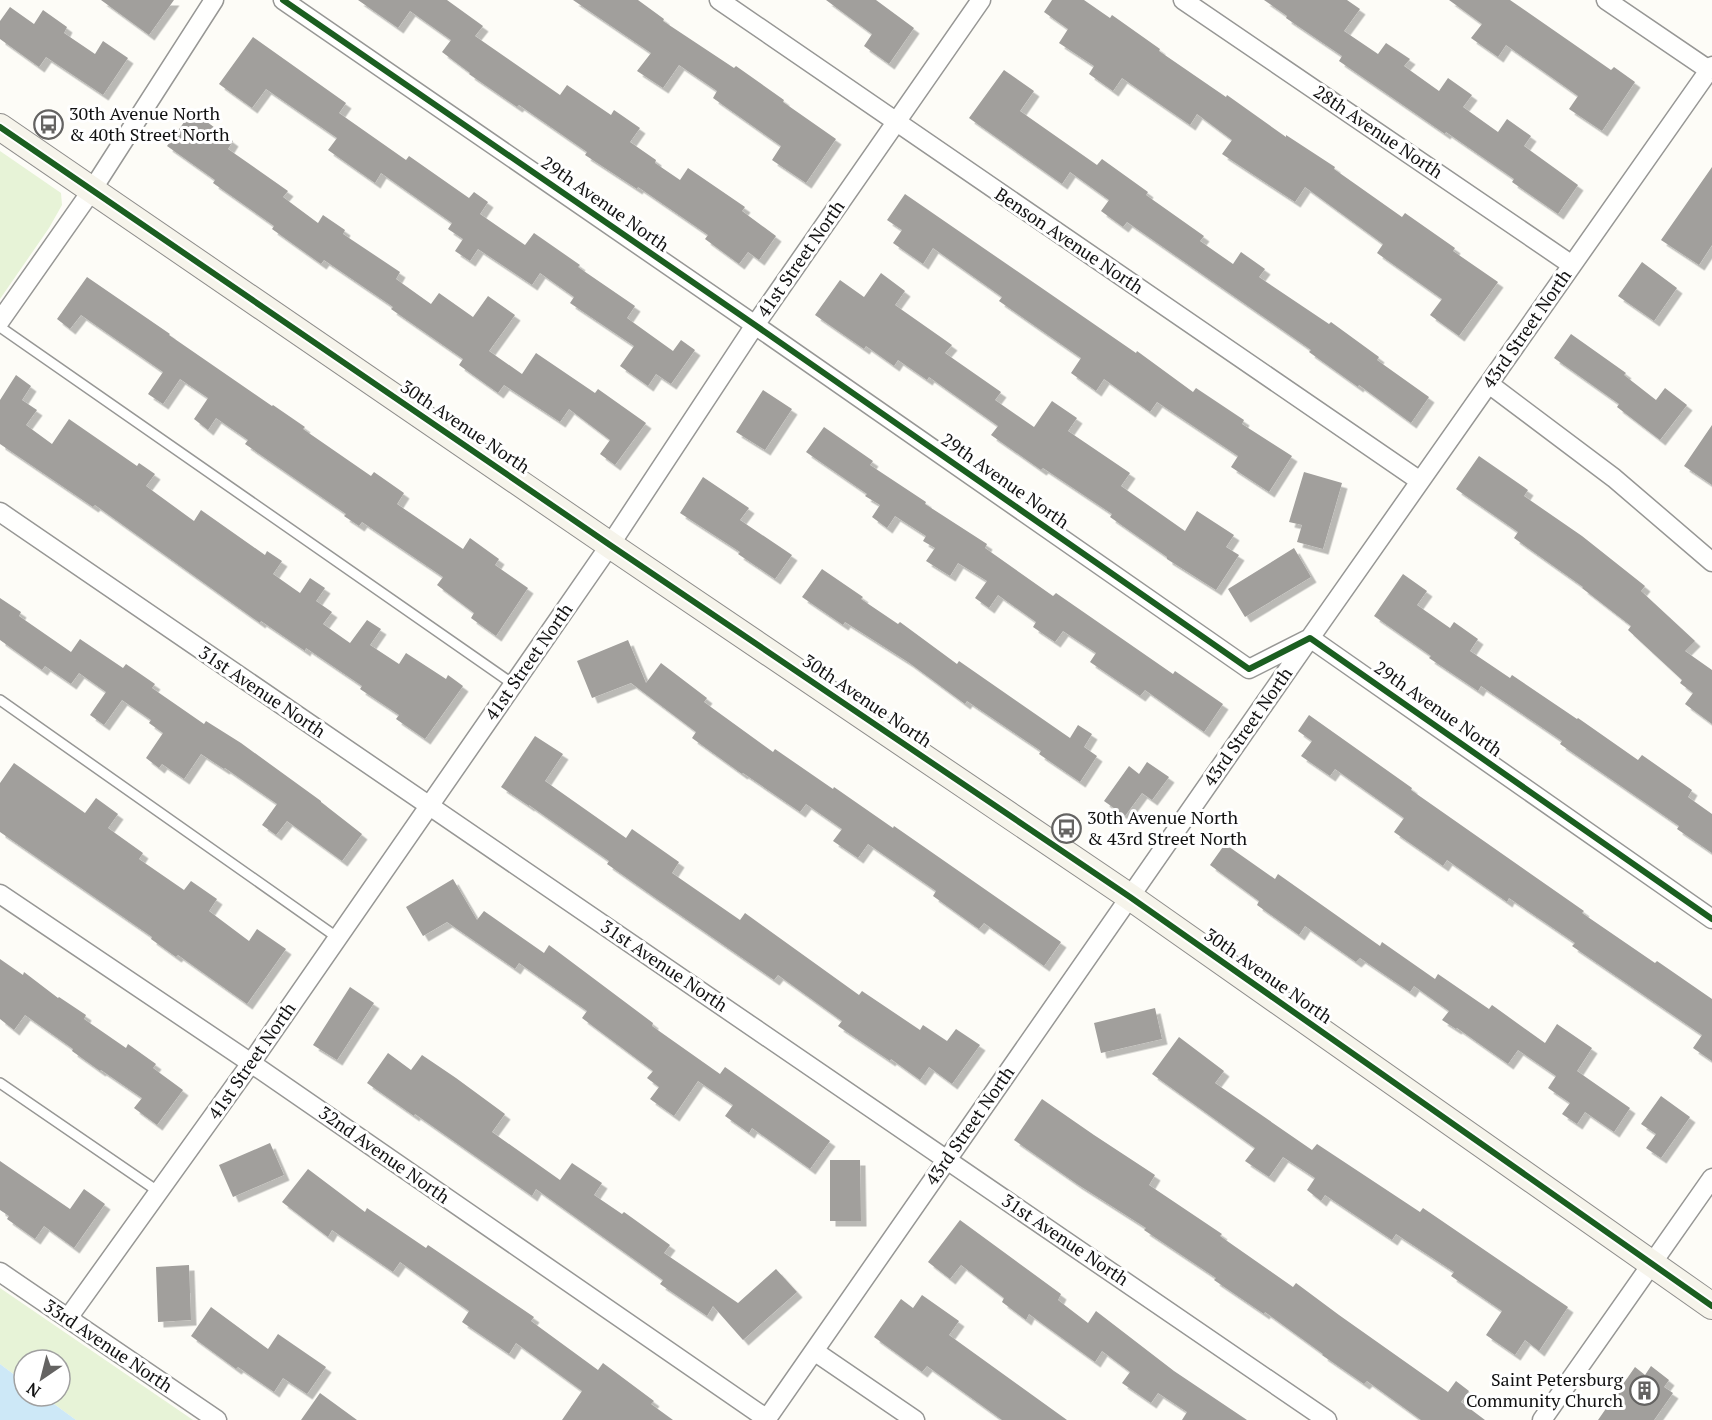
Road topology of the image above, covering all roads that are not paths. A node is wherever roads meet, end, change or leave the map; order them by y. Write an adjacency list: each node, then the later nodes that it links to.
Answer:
1 (214, 0): 10 (street)
2 (283, 0): 13 (street, 29th Avenue North)
3 (719, 0): 8 (street, Benson Avenue North)
4 (981, 0): 8 (street, 41st Street North)
5 (1183, 0): 11 (street, 28th Avenue North)
6 (1606, 0): 7 (street)
7 (1711, 68): 11 (street, 43rd Street North)
8 (896, 122): 13 (street, 41st Street North); 16 (street, Benson Avenue North)
9 (0, 127): 10 (street, 30th Avenue North)
10 (92, 190): 12 (street); 18 (street, 30th Avenue North)
11 (1572, 265): 15 (street, 43rd Street North)
12 (0, 321)
13 (755, 325): 18 (street, 41st Street North); 20 (street, 29th Avenue North)
14 (0, 327): 21 (lane)
15 (1489, 384): 16 (street, 43rd Street North); 19 (street)
16 (1420, 481): 20 (street, 43rd Street North)
17 (0, 512): 23 (street, 31st Avenue North)
18 (610, 545): 21 (street, 41st Street North); 25 (street, 30th Avenue North)
19 (1712, 562)
20 (1310, 638): 25 (street, 43rd Street North); 26 (street, 29th Avenue North)
21 (513, 684): 23 (street, 41st Street North)
22 (0, 699): 27 (lane)
23 (430, 806): 27 (street, 41st Street North); 30 (street, 31st Avenue North)
24 (0, 894): 28 (street, 32nd Avenue North)
25 (1130, 897): 30 (street, 43rd Street North); 33 (street, 30th Avenue North)
26 (1712, 919)
27 (338, 938): 28 (street, 41st Street North)
28 (251, 1063): 32 (street, 41st Street North); 39 (street, 32nd Avenue North)
29 (0, 1083): 32 (lane)
30 (947, 1160): 37 (street, 43rd Street North); 41 (street, 31st Avenue North)
31 (1712, 1178): 33 (street)
32 (159, 1192): 36 (street, 41st Street North)
33 (1652, 1264): 35 (street, 30th Avenue North); 42 (street)
34 (0, 1272): 36 (street, 33rd Avenue North)
35 (1712, 1306)
36 (68, 1318): 38 (street, 33rd Avenue North)
37 (814, 1351): 39 (street, 43rd Street North); 40 (street)
38 (217, 1420)
39 (767, 1420)
40 (915, 1420)
41 (1327, 1420)
42 (1542, 1420)

